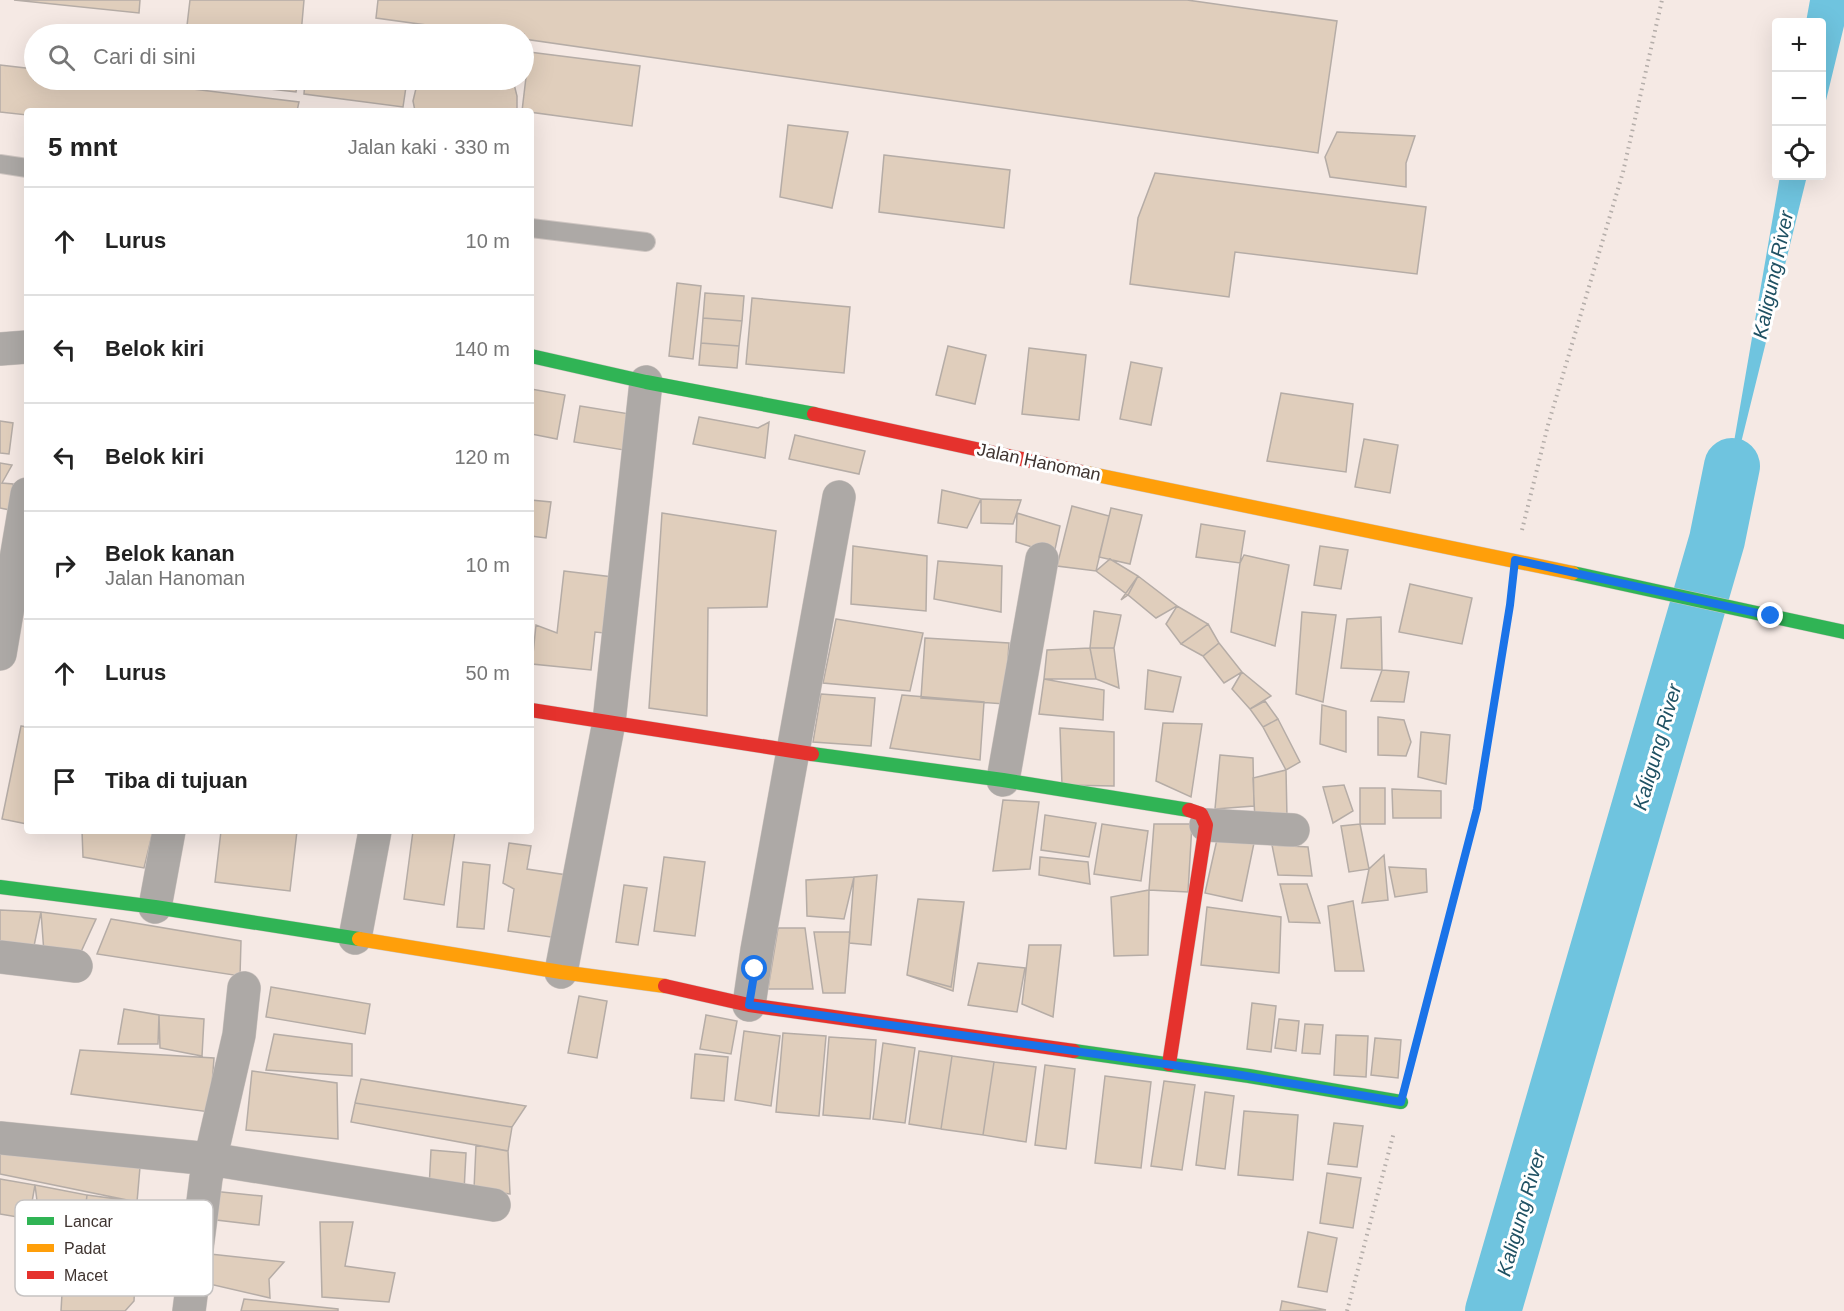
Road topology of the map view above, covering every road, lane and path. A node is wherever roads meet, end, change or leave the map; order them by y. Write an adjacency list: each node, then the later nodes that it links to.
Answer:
1 (1662, 0): 13 (path)
2 (0, 164): 3 (lane)
3 (24, 168)
4 (534, 228): 5 (lane)
5 (646, 242)
6 (24, 347): 7 (street)
7 (0, 349)
8 (534, 357): 9 (street, Jalan Hanoman)
9 (646, 382): 13 (street, Jalan Hanoman); 17 (street)
10 (839, 497): 18 (street)
11 (24, 516): 15 (street)
12 (1042, 559): 19 (street)
13 (1515, 560): 14 (street, Jalan Hanoman); 33 (path)
14 (1844, 632)
15 (8, 635)
16 (534, 710): 17 (street)
17 (609, 722): 18 (street); 29 (street)
18 (794, 751): 19 (street); 31 (street)
19 (1003, 780): 20 (street)
20 (1206, 825): 21 (street); 32 (street)
21 (1293, 830)
22 (168, 834): 25 (street)
23 (374, 834): 26 (street)
24 (0, 888): 25 (street)
25 (155, 907): 26 (street)
26 (355, 938): 29 (street)
27 (0, 957): 28 (street)
28 (76, 966)
29 (561, 972): 31 (street)
30 (244, 988): 35 (street)
31 (749, 1005): 32 (street)
32 (1169, 1064): 33 (street)
33 (1401, 1102): 40 (path)
34 (0, 1138): 35 (street)
35 (210, 1159): 36 (street); 37 (street)
36 (204, 1200)
37 (494, 1205)
38 (191, 1296): 39 (street)
39 (189, 1311)
40 (1347, 1311)

